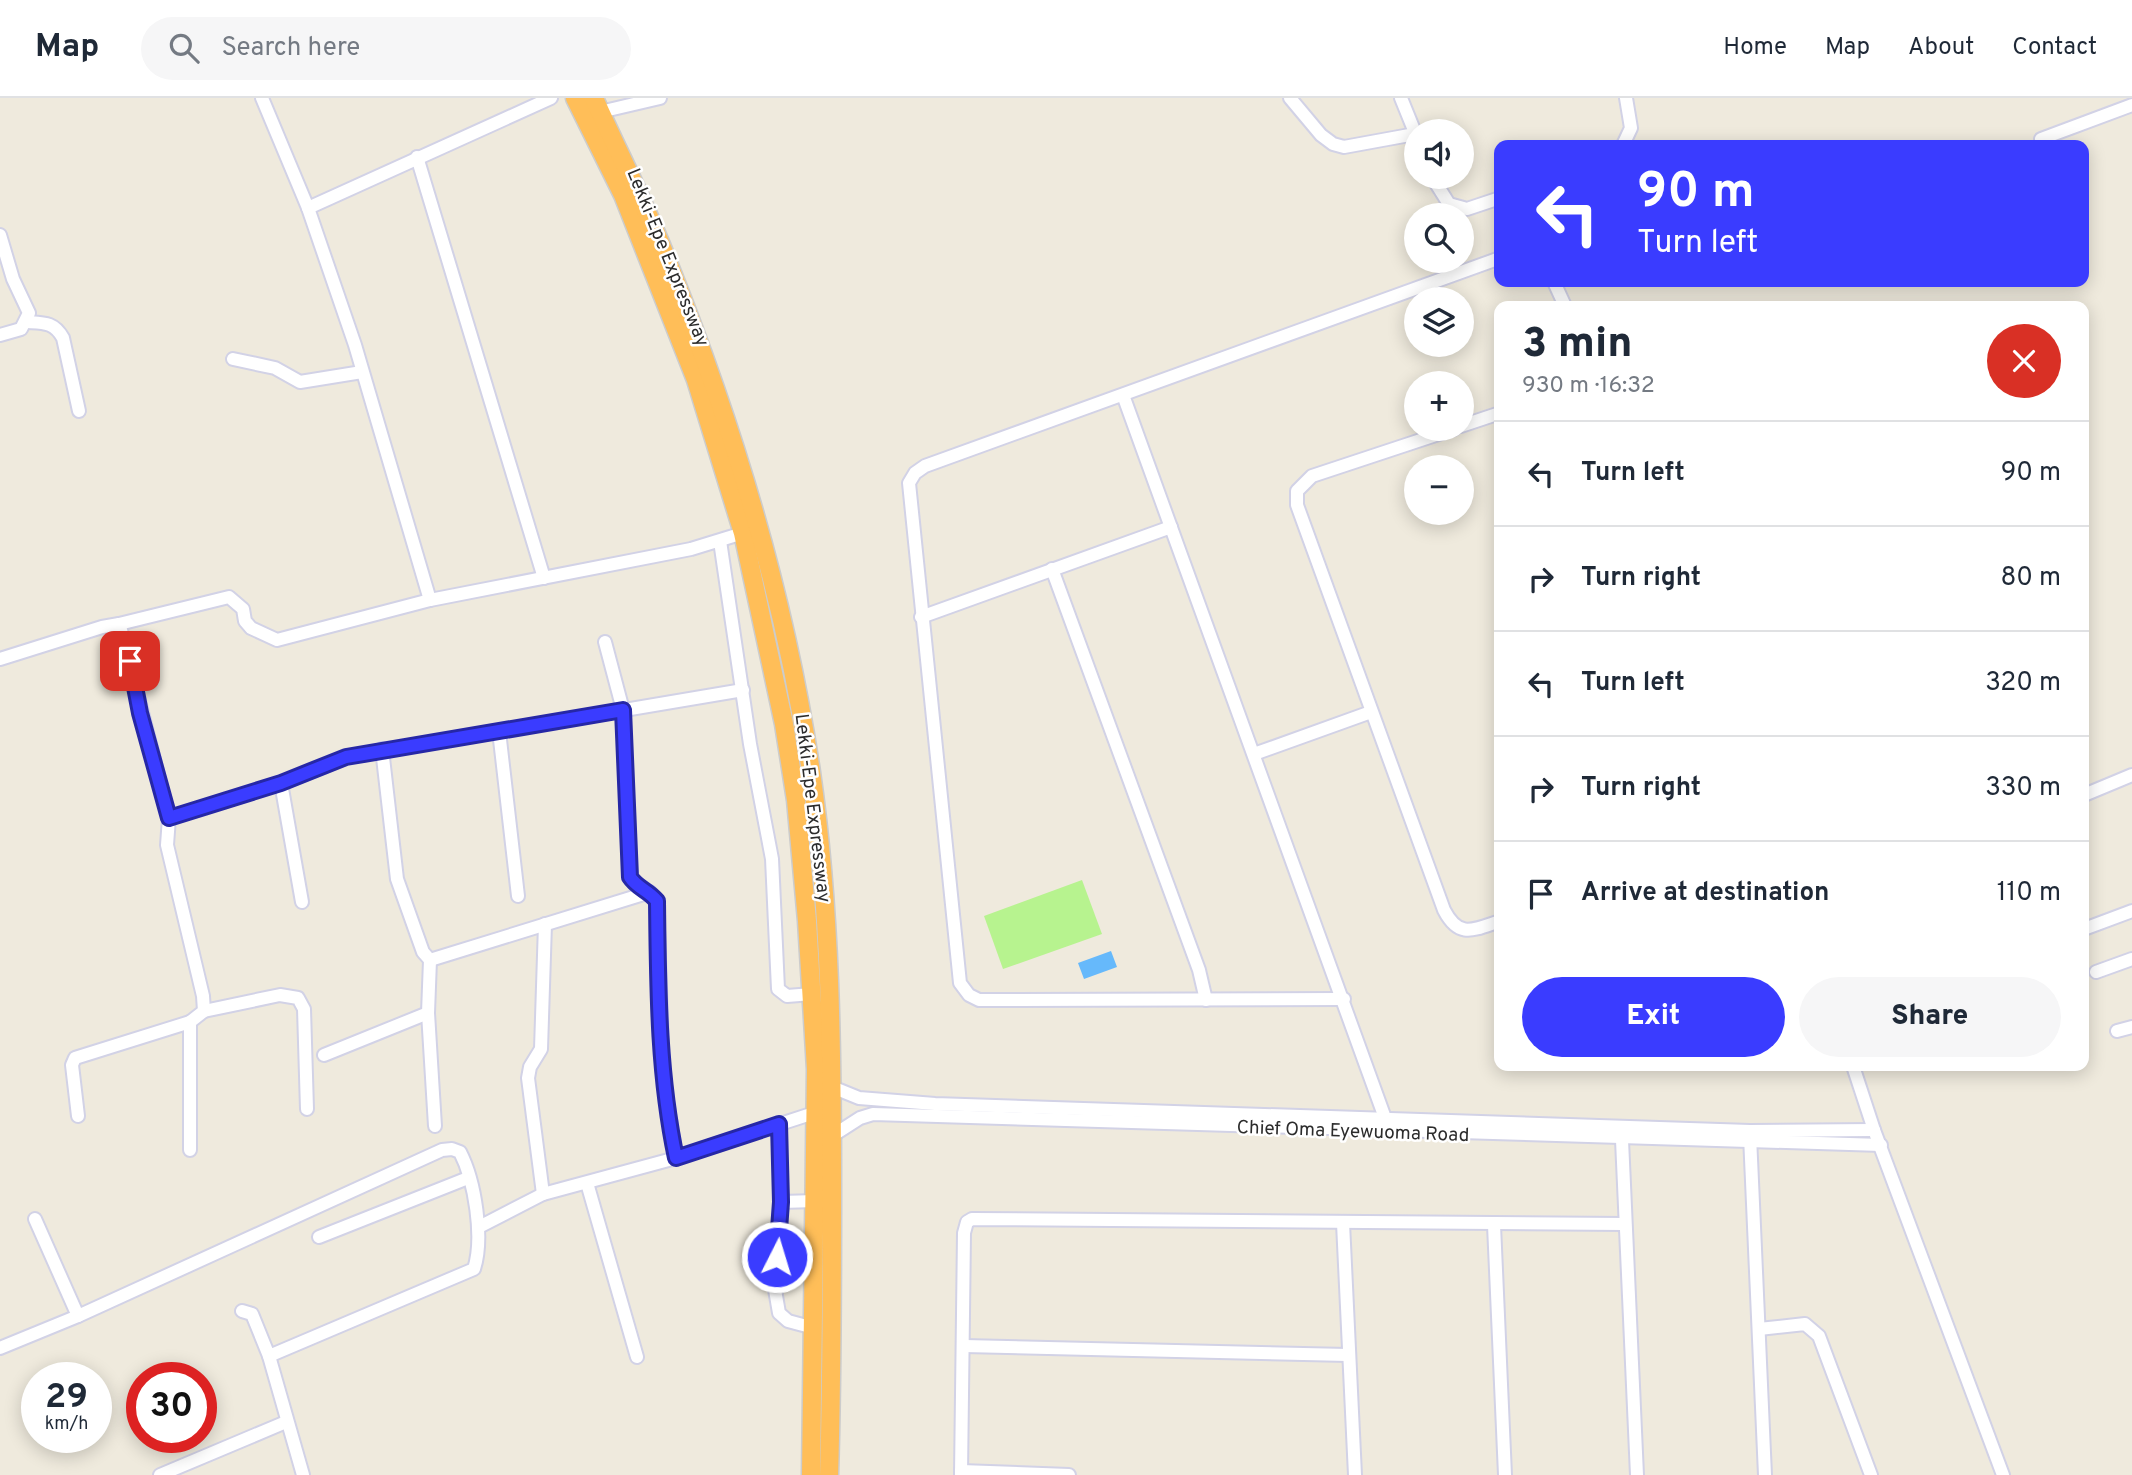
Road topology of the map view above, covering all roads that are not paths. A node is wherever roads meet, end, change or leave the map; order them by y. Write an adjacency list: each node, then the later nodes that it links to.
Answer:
1 (262, 98): 17 (street)
2 (551, 98): 14 (street)
3 (575, 98): 30 (highway, Lekki-Epe Expressway)
4 (660, 98): 8 (street)
5 (1290, 98): 11 (street)
6 (1401, 98): 10 (street)
7 (1626, 98): 13 (street)
8 (597, 105): 71 (highway, Lekki-Epe Expressway)
9 (2132, 105): 12 (street)
10 (1410, 119)
11 (1404, 136)
12 (2041, 139)
13 (1625, 140)
14 (417, 158): 17 (street); 33 (street)
15 (1440, 189): 16 (street)
16 (1494, 200)
17 (308, 208): 23 (street)
18 (0, 235): 20 (street)
19 (1494, 260): 24 (street)
20 (27, 322): 21 (street); 25 (street)
21 (0, 335)
22 (233, 359): 23 (street)
23 (362, 372): 36 (street)
24 (1124, 395): 29 (street); 37 (street)
25 (79, 411)
26 (1494, 415): 27 (street)
27 (1474, 422)
28 (1418, 441): 43 (street)
29 (1171, 527): 32 (street); 46 (street)
30 (743, 533): 31 (street); 34 (highway, Lekki-Epe Expressway)
31 (720, 541): 33 (street); 35 (street)
32 (1052, 569): 37 (street); 63 (street)
33 (544, 578): 36 (street)
34 (753, 587): 35 (street); 61 (highway, Lekki-Epe Expressway)
35 (729, 592): 41 (street)
36 (430, 600): 38 (street)
37 (921, 617): 63 (street)
38 (119, 624): 40 (street); 50 (street)
39 (605, 642): 42 (street)
40 (0, 659)
41 (743, 690): 42 (street); 61 (street)
42 (623, 710): 44 (street); 51 (street)
43 (1371, 712): 46 (street); 55 (street)
44 (499, 731): 45 (street); 52 (street)
45 (382, 750): 48 (street); 59 (street)
46 (1254, 754): 62 (street)
47 (2132, 775): 49 (street)
48 (281, 783): 50 (street); 53 (street)
49 (2089, 792)
50 (169, 818): 64 (street)
51 (650, 892): 56 (street); 84 (street)
52 (518, 896)
53 (302, 901)
54 (2132, 911): 57 (street)
55 (1494, 923)
56 (545, 924): 59 (street); 87 (street)
57 (2089, 927)
58 (2132, 959): 60 (street)
59 (430, 960): 65 (street)
60 (2096, 972)
61 (812, 994): 73 (highway, Lekki-Epe Expressway)
62 (1344, 999): 63 (street); 76 (street)
63 (1206, 1000)
64 (204, 1011): 66 (street); 72 (street)
65 (428, 1013): 69 (street); 77 (street)
66 (190, 1022): 74 (street); 83 (street)
67 (2132, 1027): 68 (street)
68 (2118, 1031)
69 (324, 1055)
70 (1855, 1071): 78 (street)
71 (832, 1087): 76 (street, Chief Oma Eyewuoma Road); 79 (highway, Lekki-Epe Expressway)
72 (307, 1109)
73 (817, 1112): 75 (street); 88 (highway, Lekki-Epe Expressway)
74 (78, 1116)
75 (779, 1124): 84 (street); 89 (street)
76 (1385, 1124): 79 (street, Chief Oma Eyewuoma Road); 80 (street, Chief Oma Eyewuoma Road); 81 (street, Chief Oma Eyewuoma Road)
77 (435, 1126)
78 (1874, 1130): 80 (street, Chief Oma Eyewuoma Road); 82 (street)
79 (832, 1136): 110 (highway, Lekki-Epe Expressway)
80 (1750, 1137): 81 (street, Chief Oma Eyewuoma Road); 82 (street, Chief Oma Eyewuoma Road); 99 (street)
81 (1622, 1140): 92 (street)
82 (1881, 1145): 117 (street)
83 (190, 1150)
84 (676, 1158): 86 (street)
85 (468, 1178): 94 (street); 95 (street); 97 (street)
86 (587, 1183): 87 (street); 104 (street)
87 (543, 1194): 94 (street)
88 (816, 1201): 89 (street); 98 (highway, Lekki-Epe Expressway)
89 (781, 1202): 98 (street)
90 (35, 1219): 97 (street)
91 (1343, 1223): 93 (street); 100 (street); 102 (street)
92 (1624, 1224): 93 (street); 114 (street)
93 (1494, 1225): 113 (street)
94 (479, 1227): 103 (street)
95 (319, 1237)
96 (242, 1311): 103 (street)
97 (78, 1316): 101 (street)
98 (814, 1328): 109 (highway, Lekki-Epe Expressway)
99 (1759, 1329): 115 (street); 116 (street)
100 (964, 1346): 102 (street); 106 (street)
101 (0, 1348)
102 (1348, 1354): 112 (street)
103 (269, 1356): 105 (street)
104 (637, 1357)
105 (286, 1422): 107 (street); 108 (street)
106 (961, 1473): 111 (street)
107 (160, 1475)
108 (303, 1475)
109 (811, 1475)
110 (829, 1475)
111 (1069, 1475)
112 (1355, 1475)
113 (1505, 1475)
114 (1637, 1475)
115 (1765, 1475)
116 (1871, 1475)
117 (2003, 1475)

